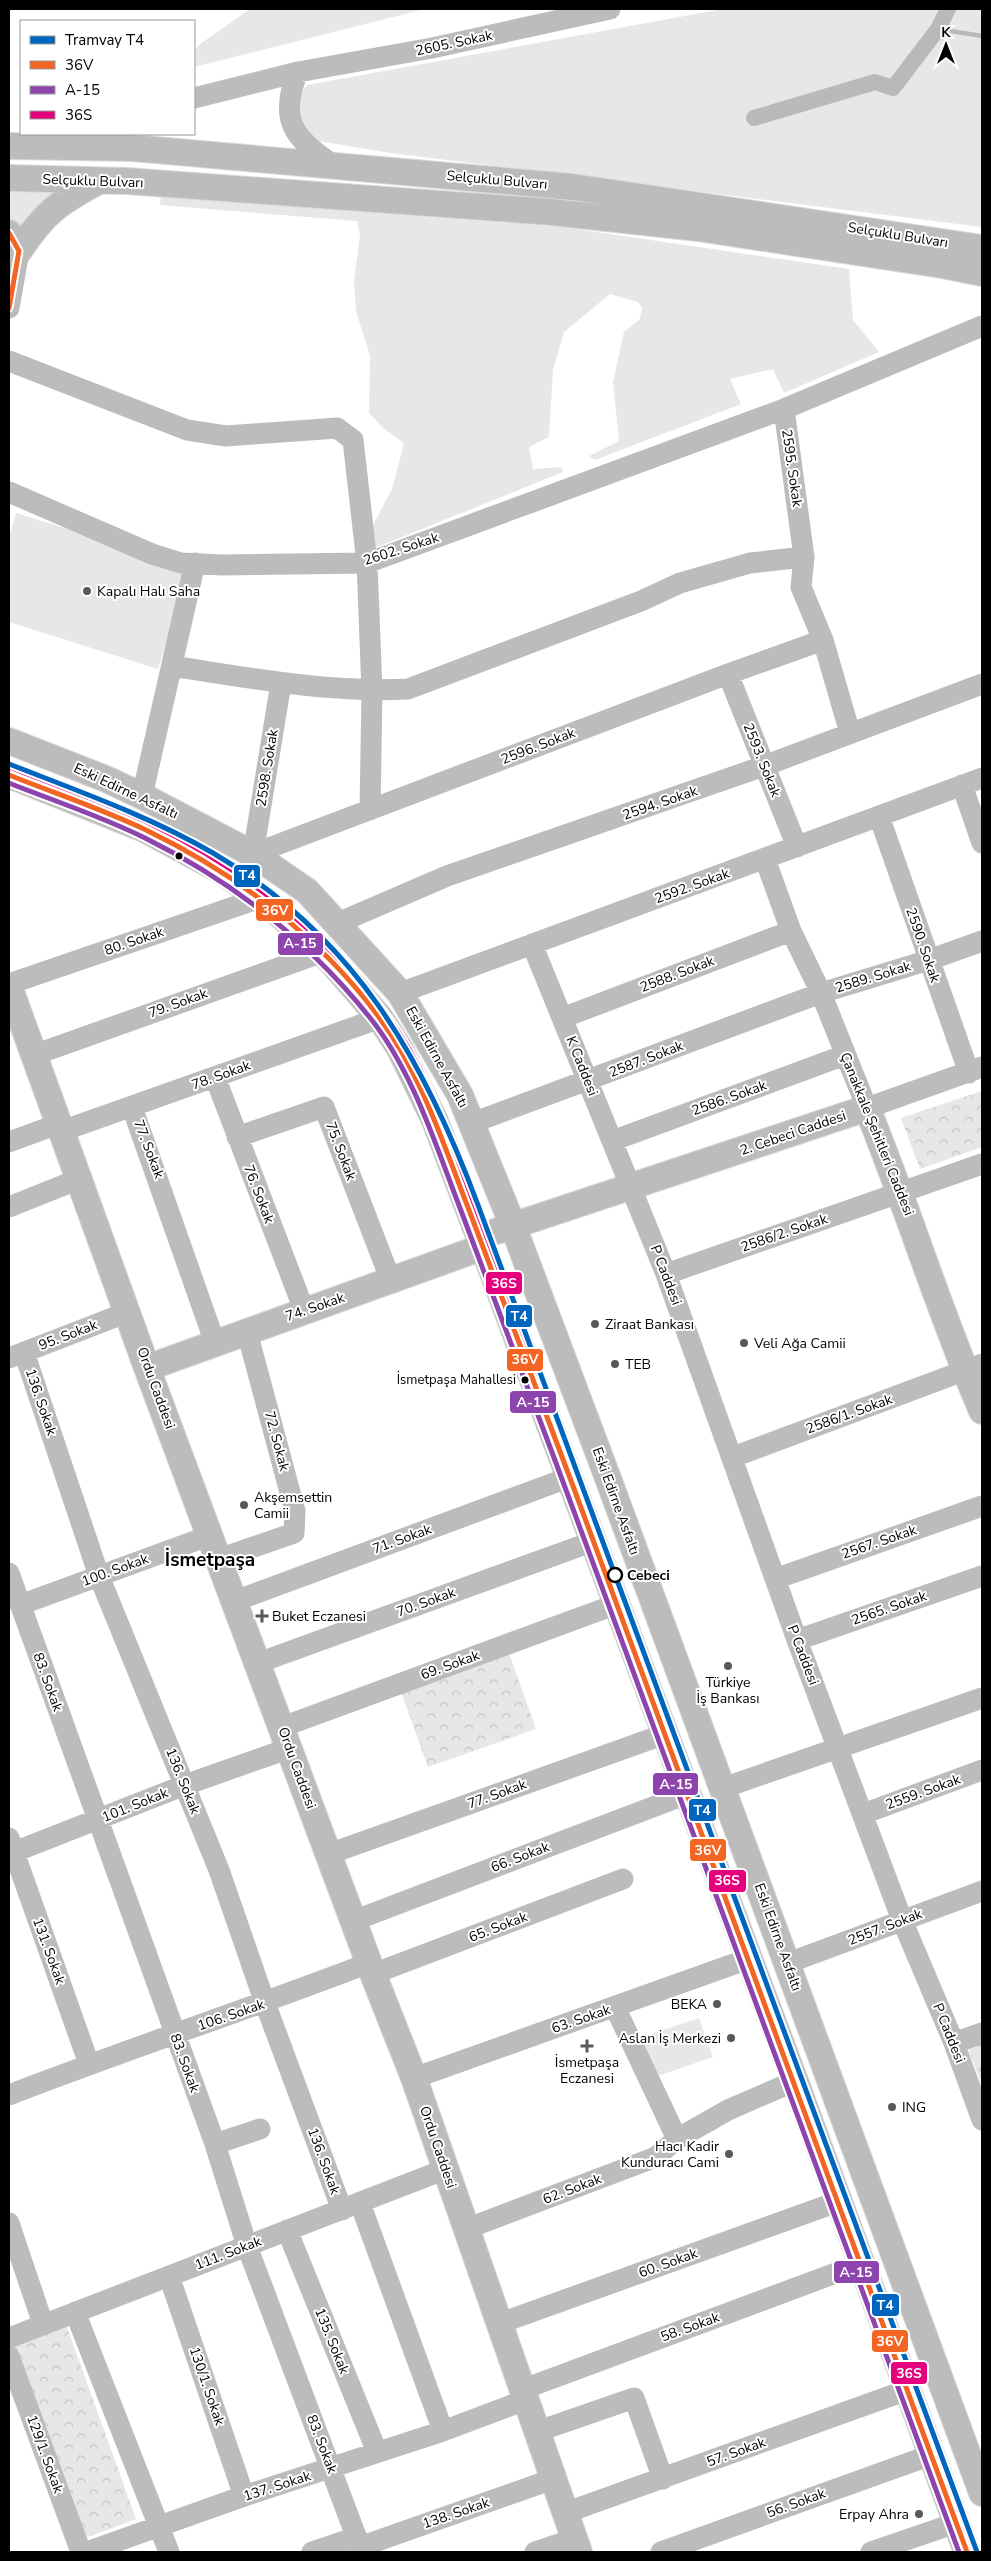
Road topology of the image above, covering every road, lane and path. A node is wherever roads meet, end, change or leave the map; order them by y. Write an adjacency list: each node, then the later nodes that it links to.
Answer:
1 (610, 9): 2 (street, 2605. Sokak)
2 (298, 72): 3 (street, 2605. Sokak); 6 (street)
3 (195, 98)
4 (94, 140): 5 (main road, Selçuklu Bulvarı); 6 (main road, Selçuklu Bulvarı)
5 (9, 146)
6 (335, 166): 10 (main road, Selçuklu Bulvarı)
7 (9, 178): 8 (main road, Selçuklu Bulvarı)
8 (100, 180): 9 (main road); 11 (main road, Selçuklu Bulvarı)
9 (14, 242): 12 (street)
10 (982, 248)
11 (982, 273)
12 (9, 308)
13 (982, 326): 15 (street)
14 (9, 361): 19 (street)
15 (784, 409): 17 (street, 2595. Sokak); 19 (street, 2602. Sokak)
16 (9, 492): 18 (street, 2602. Sokak)
17 (804, 557): 20 (street, 2595. Sokak); 25 (street)
18 (195, 563): 19 (street, 2602. Sokak); 21 (street)
19 (367, 563): 25 (street)
20 (823, 640): 22 (street, 2596. Sokak); 26 (street, 2595. Sokak)
21 (172, 666): 23 (street); 32 (street)
22 (728, 674): 28 (street, 2593. Sokak); 33 (street, 2596. Sokak)
23 (281, 683): 25 (street); 37 (street, 2598. Sokak)
24 (982, 684): 26 (street, 2594. Sokak)
25 (372, 691): 33 (street)
26 (850, 733): 28 (street, 2594. Sokak)
27 (9, 741): 32 (main road, Eski Edirne Asfaltı)
28 (764, 766): 36 (street, 2593. Sokak); 40 (street, 2594. Sokak)
29 (9, 775): 39 (main road, Eski Edirne Asfaltı)
30 (982, 778): 31 (street, 2592. Sokak)
31 (962, 785): 34 (street, 2592. Sokak); 35 (street)
32 (142, 796): 37 (main road, Eski Edirne Asfaltı)
33 (370, 810): 37 (street, 2596. Sokak)
34 (879, 816): 36 (street, 2592. Sokak); 45 (street, 2590. Sokak)
35 (982, 843)
36 (797, 847): 38 (street, 2592. Sokak)
37 (253, 854): 40 (main road, Eski Edirne Asfaltı)
38 (765, 859): 41 (street, Çanakkale Şehitleri Caddesi); 43 (street, 2592. Sokak)
39 (260, 898): 44 (main road, Eski Edirne Asfaltı); 46 (street, 80. Sokak)
40 (338, 923): 47 (main road, Eski Edirne Asfaltı)
41 (791, 931): 48 (street, Çanakkale Şehitleri Caddesi); 50 (street, 2588. Sokak)
42 (982, 940): 45 (street, 2589. Sokak)
43 (532, 944): 47 (street, 2592. Sokak); 50 (street, K Caddesi)
44 (323, 952): 49 (main road, Eski Edirne Asfaltı); 51 (street, 79. Sokak)
45 (929, 960): 48 (street, 2589. Sokak); 53 (street, 2590. Sokak)
46 (9, 985): 51 (main road, Ordu Caddesi)
47 (400, 993): 58 (main road, Eski Edirne Asfaltı)
48 (821, 993): 52 (street, Çanakkale Şehitleri Caddesi); 55 (street, 2587. Sokak)
49 (380, 1018): 54 (street, 78. Sokak); 69 (main road, Eski Edirne Asfaltı)
50 (562, 1018): 55 (street, K Caddesi)
51 (34, 1055): 59 (main road, Ordu Caddesi)
52 (845, 1055): 57 (street, Çanakkale Şehitleri Caddesi); 61 (street, 2586. Sokak)
53 (976, 1070): 57 (street, 2. Cebeci Caddesi)
54 (215, 1077): 56 (street, 78. Sokak); 60 (street, 76. Sokak)
55 (588, 1081): 58 (street, 2587. Sokak); 61 (street, K Caddesi)
56 (132, 1107): 59 (street, 78. Sokak); 75 (street, 77. Sokak)
57 (868, 1108): 65 (main road, 2. Cebeci Caddesi); 66 (main road, Çanakkale Şehitleri Caddesi)
58 (472, 1123): 68 (main road, Eski Edirne Asfaltı)
59 (60, 1127): 62 (street, 78. Sokak); 64 (main road, Ordu Caddesi)
60 (237, 1137): 71 (street, 75. Sokak); 72 (street, 76. Sokak)
61 (612, 1141): 65 (street, K Caddesi)
62 (9, 1142)
63 (982, 1164): 66 (street, 2586/2. Sokak)
64 (79, 1179): 67 (street); 73 (main road, Ordu Caddesi)
65 (631, 1188): 68 (main road, 2. Cebeci Caddesi); 70 (street, P Caddesi)
66 (901, 1191): 70 (street, 2586/2. Sokak); 78 (main road, Çanakkale Şehitleri Caddesi)
67 (9, 1207)
68 (515, 1231): 69 (main road, 74. Sokak); 100 (main road, Eski Edirne Asfaltı)
69 (481, 1242): 71 (main road, 74. Sokak); 81 (main road, Eski Edirne Asfaltı)
70 (666, 1274): 80 (street, P Caddesi)
71 (391, 1281): 72 (main road, 74. Sokak)
72 (304, 1310): 74 (main road, 74. Sokak)
73 (128, 1312): 76 (street, 95. Sokak); 77 (main road, Ordu Caddesi)
74 (247, 1332): 75 (main road, 74. Sokak); 84 (street, 72. Sokak)
75 (219, 1342): 77 (main road, 74. Sokak)
76 (16, 1355): 86 (street, 136. Sokak)
77 (148, 1368): 84 (main road, Ordu Caddesi)
78 (974, 1368): 79 (main road, Çanakkale Şehitleri Caddesi); 80 (street, 2586/1. Sokak)
79 (982, 1411)
80 (733, 1457): 88 (street, P Caddesi)
81 (570, 1477): 83 (main road, Eski Edirne Asfaltı); 89 (street, 71. Sokak)
82 (982, 1506): 88 (street, 2567. Sokak)
83 (594, 1541): 90 (main road, Eski Edirne Asfaltı); 93 (street, 70. Sokak)
84 (215, 1547): 86 (street, 100. Sokak); 89 (main road, Ordu Caddesi)
85 (9, 1575): 91 (street, 83. Sokak)
86 (99, 1576): 91 (street, 100. Sokak); 99 (street, 136. Sokak)
87 (982, 1576): 92 (street, 2565. Sokak)
88 (775, 1579): 92 (street, P Caddesi)
89 (235, 1601): 93 (main road, Ordu Caddesi)
90 (617, 1604): 95 (main road, Eski Edirne Asfaltı); 96 (street, 69. Sokak)
91 (18, 1614): 103 (street, 83. Sokak)
92 (797, 1640): 97 (street, P Caddesi)
93 (258, 1664): 96 (main road, Ordu Caddesi)
94 (982, 1698): 97 (street)
95 (665, 1734): 101 (main road, Eski Edirne Asfaltı); 105 (street, 77. Sokak)
96 (286, 1738): 99 (street, 101. Sokak); 105 (main road, Ordu Caddesi)
97 (840, 1748): 100 (street); 102 (street, P Caddesi)
98 (982, 1770): 102 (street, 2559. Sokak)
99 (185, 1785): 103 (street, 101. Sokak); 113 (street, 136. Sokak)
100 (722, 1788): 111 (main road, Eski Edirne Asfaltı)
101 (687, 1794): 109 (street, 66. Sokak); 110 (main road, Eski Edirne Asfaltı)
102 (864, 1814): 108 (street, P Caddesi)
103 (98, 1821): 104 (street, 101. Sokak); 115 (street, 83. Sokak)
104 (10, 1848): 118 (street, 131. Sokak)
105 (329, 1854): 109 (main road, Ordu Caddesi)
106 (623, 1879): 112 (street, 65. Sokak)
107 (982, 1891): 108 (street, 2557. Sokak)
108 (902, 1920): 111 (street, 2557. Sokak); 117 (street, P Caddesi)
109 (353, 1921): 112 (main road, Ordu Caddesi)
110 (748, 1959): 114 (street, 63. Sokak); 120 (main road, Eski Edirne Asfaltı)
111 (788, 1963): 149 (main road, Eski Edirne Asfaltı)
112 (371, 1968): 113 (street, 106. Sokak); 119 (main road, Ordu Caddesi)
113 (265, 2003): 115 (street, 106. Sokak); 128 (street, 136. Sokak)
114 (614, 2008): 119 (street, 63. Sokak); 124 (street)
115 (174, 2034): 118 (street, 106. Sokak); 125 (street, 83. Sokak)
116 (982, 2034): 117 (street)
117 (954, 2043): 122 (street, P Caddesi)
118 (90, 2064): 121 (street, 106. Sokak)
119 (414, 2078): 126 (main road, Ordu Caddesi)
120 (795, 2081): 124 (street, 62. Sokak); 127 (main road, Eski Edirne Asfaltı)
121 (9, 2096)
122 (982, 2120)
123 (260, 2128): 125 (street)
124 (678, 2139): 130 (street, 62. Sokak)
125 (215, 2144): 132 (street, 83. Sokak)
126 (446, 2169): 128 (street, 111. Sokak); 130 (main road, Ordu Caddesi)
127 (837, 2202): 133 (main road, Eski Edirne Asfaltı); 137 (street, 60. Sokak)
128 (351, 2206): 131 (street, 111. Sokak); 142 (street, 136. Sokak)
129 (9, 2224): 136 (street)
130 (466, 2229): 137 (main road, Ordu Caddesi)
131 (287, 2230): 132 (street, 111. Sokak); 144 (street, 135. Sokak)
132 (247, 2246): 134 (street, 111. Sokak); 146 (street, 83. Sokak)
133 (860, 2264): 140 (main road, Eski Edirne Asfaltı); 141 (street, 58. Sokak)
134 (169, 2276): 135 (street, 111. Sokak); 150 (street, 130/1. Sokak)
135 (75, 2312): 136 (street, 111. Sokak); 153 (street)
136 (43, 2324): 138 (street, 111. Sokak)
137 (498, 2324): 141 (main road, Ordu Caddesi)
138 (9, 2338)
139 (9, 2356): 157 (street, 129/1. Sokak)
140 (907, 2390): 145 (main road, Eski Edirne Asfaltı); 148 (street, 57. Sokak)
141 (523, 2395): 142 (street, 137. Sokak); 143 (main road, Ordu Caddesi)
142 (444, 2431): 144 (street, 137. Sokak)
143 (536, 2432): 147 (main road, Ordu Caddesi); 148 (street)
144 (377, 2452): 146 (street, 137. Sokak)
145 (931, 2455): 152 (main road, Eski Edirne Asfaltı); 162 (street, 56. Sokak)
146 (331, 2468): 150 (street, 137. Sokak); 154 (street, 83. Sokak)
147 (552, 2479): 151 (main road, Ordu Caddesi); 154 (street, 138. Sokak)
148 (663, 2479): 151 (street, 57. Sokak)
149 (982, 2493)
150 (244, 2496): 153 (street, 137. Sokak)
151 (565, 2513): 155 (main road, Ordu Caddesi)
152 (956, 2523): 163 (street); 164 (main road, Eski Edirne Asfaltı)
153 (160, 2527): 156 (street, 137. Sokak); 159 (street)
154 (360, 2545): 160 (street, 138. Sokak)
155 (576, 2545): 161 (street)
156 (110, 2549): 158 (street, 137. Sokak)
157 (81, 2552)
158 (87, 2552)
159 (169, 2552)
160 (312, 2552)
161 (535, 2552)
162 (661, 2552)
163 (871, 2552)
164 (967, 2552)

